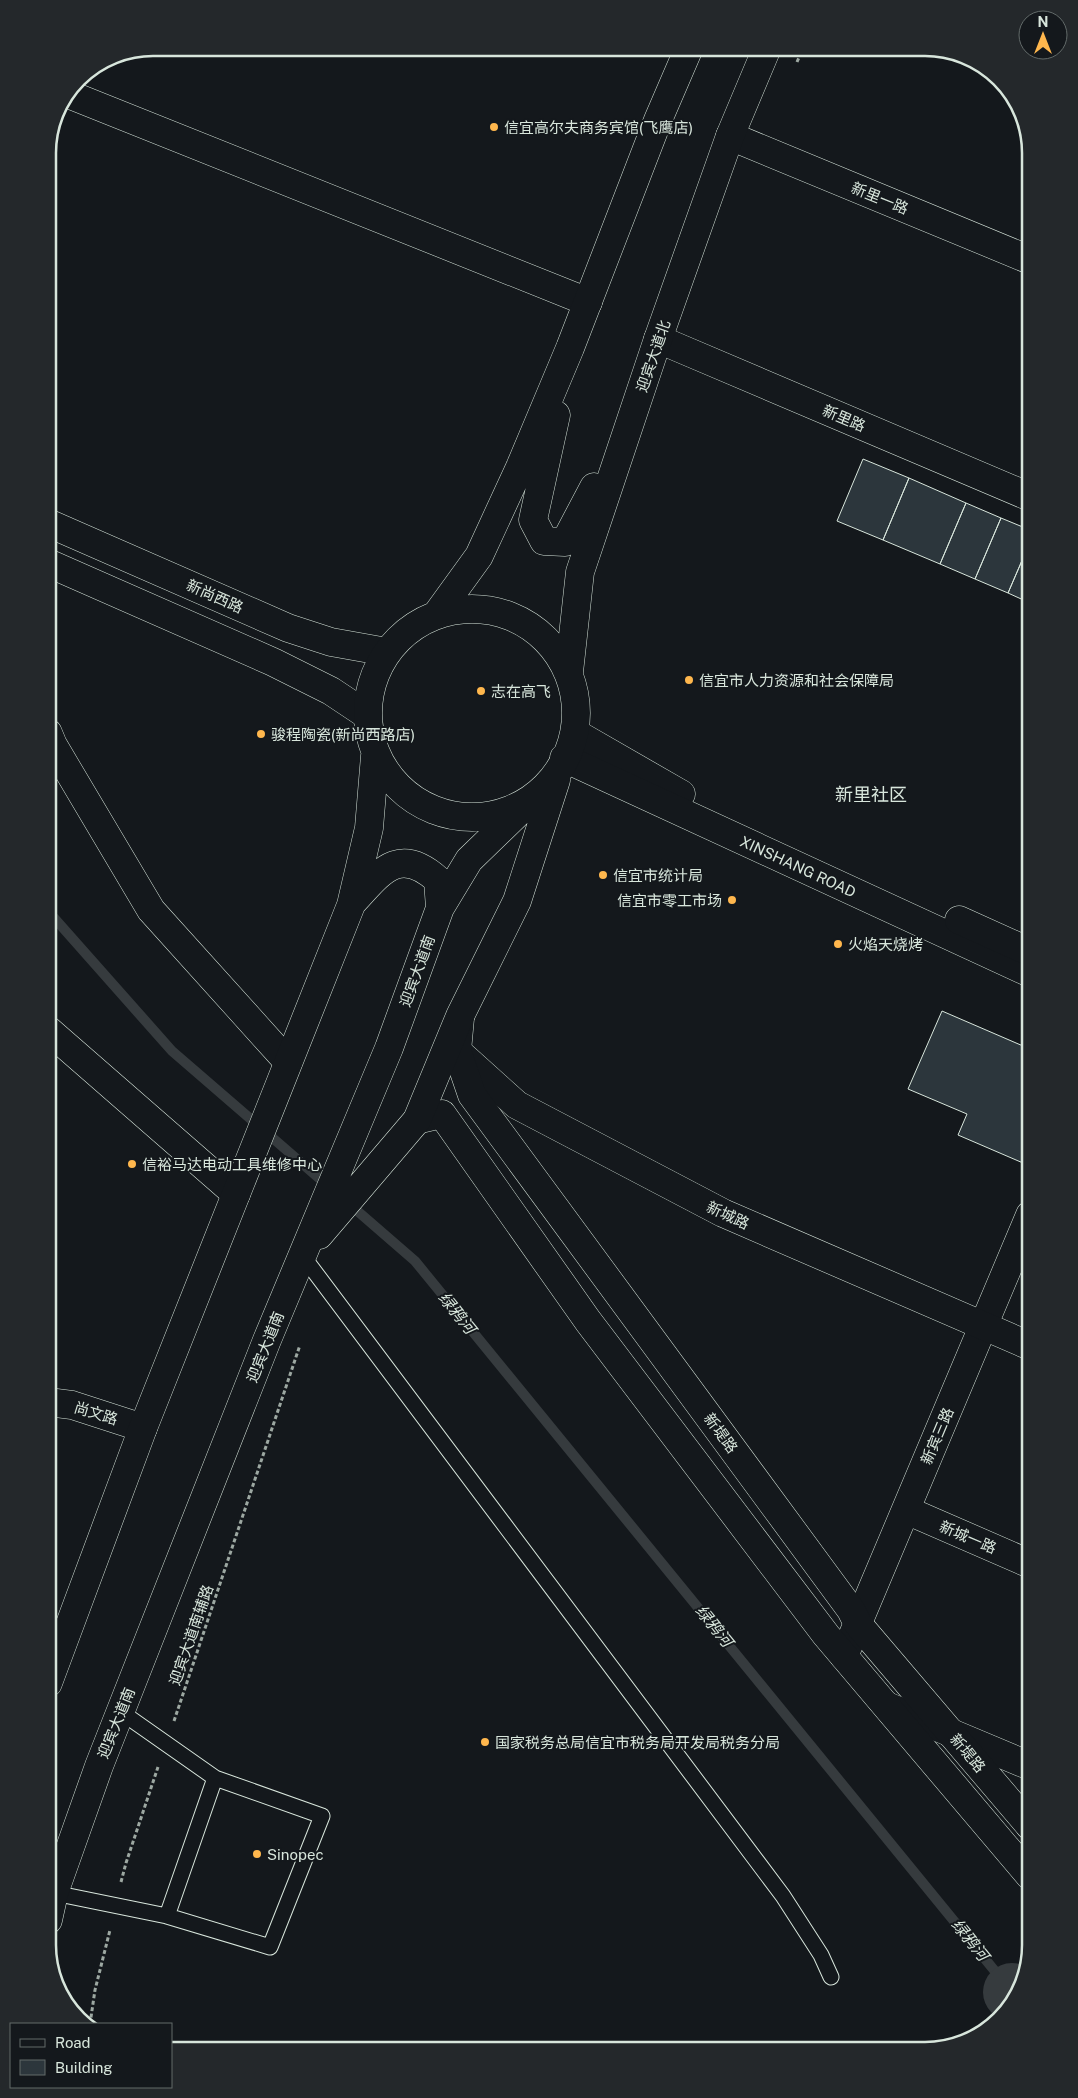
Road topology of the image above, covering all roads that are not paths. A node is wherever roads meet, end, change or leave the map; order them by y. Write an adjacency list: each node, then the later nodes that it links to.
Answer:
1 (686, 56): 6 (main road)
2 (764, 56): 4 (main road, 迎宾大道北)
3 (74, 97): 6 (main road)
4 (730, 136): 5 (main road, 新里一路); 7 (main road, 迎宾大道北)
5 (1022, 257)
6 (588, 302): 8 (main road)
7 (658, 339): 9 (main road, 迎宾大道北); 10 (main road, 新里路)
8 (570, 348): 9 (main road); 13 (main road)
9 (633, 415): 15 (main road, 迎宾大道北)
10 (1022, 494)
11 (56, 526): 14 (main road, 新尚西路)
12 (56, 567): 16 (main road)
13 (437, 614): 14 (main road); 15 (main road)
14 (387, 652): 16 (main road)
15 (569, 672): 17 (main road)
16 (367, 715): 19 (main road)
17 (575, 733): 20 (main road); 24 (main road, XINSHANG ROAD)
18 (56, 752): 28 (main road)
19 (376, 756): 21 (main road); 22 (main road)
20 (561, 767): 21 (main road, 迎宾大道南); 25 (main road, XINSHANG ROAD); 27 (main road)
21 (530, 801): 23 (main road, 迎宾大道南)
22 (350, 905): 23 (main road); 28 (main road)
23 (440, 908): 32 (main road, 迎宾大道南)
24 (1022, 948)
25 (1022, 970)
26 (56, 1037): 30 (main road)
27 (452, 1048): 29 (main road); 33 (main road, 新城路); 39 (main road, 新堤路)
28 (283, 1075): 30 (main road)
29 (417, 1120): 32 (main road); 40 (main road)
30 (238, 1189): 36 (main road)
31 (1022, 1234): 33 (main road, 新宾三路)
32 (306, 1247): 43 (main road, 迎宾大道南); 52 (lane)
33 (983, 1326): 34 (main road, 新城路); 37 (main road, 新宾三路)
34 (1022, 1343)
35 (56, 1403): 36 (main road, 尚文路)
36 (143, 1428): 41 (main road)
37 (906, 1510): 38 (main road, 新城一路); 39 (main road, 新宾三路)
38 (1022, 1561)
39 (858, 1624): 40 (main road, 新宾三路); 44 (main road, 新堤路)
40 (844, 1656): 42 (main road)
41 (56, 1662)
42 (887, 1706): 44 (main road); 48 (main road)
43 (121, 1712): 46 (lane); 49 (main road, 迎宾大道南)
44 (951, 1733): 45 (main road); 47 (main road, 新堤路)
45 (1022, 1763)
46 (214, 1778): 51 (lane); 51 (lane)
47 (1022, 1817)
48 (1022, 1866)
49 (56, 1888)
50 (56, 1893): 51 (lane)
51 (167, 1916)
52 (831, 1977)

